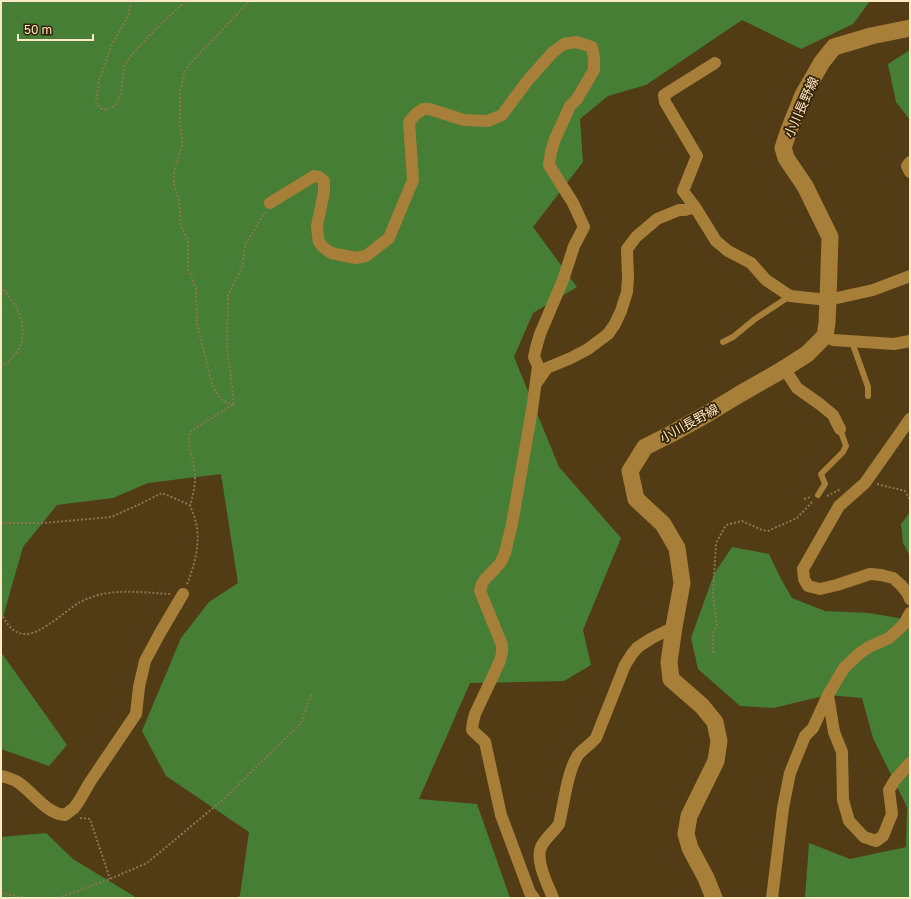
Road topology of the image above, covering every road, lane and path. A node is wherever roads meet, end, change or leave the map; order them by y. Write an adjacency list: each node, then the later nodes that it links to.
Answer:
1 (131, 1): 2 (path)
2 (186, 1)
3 (249, 1): 22 (path)
4 (910, 28): 13 (main road, 小川長野線)
5 (715, 63): 9 (street)
6 (910, 162): 7 (street)
7 (910, 172)
8 (270, 203): 20 (street); 22 (path)
9 (695, 206): 12 (street); 20 (street)
10 (910, 276): 13 (street)
11 (1, 287): 18 (path)
12 (790, 296): 13 (street); 16 (lane)
13 (828, 300): 14 (main road, 小川長野線)
14 (825, 336): 17 (street); 19 (main road, 小川長野線)
15 (910, 341): 17 (street)
16 (723, 342)
17 (852, 342): 21 (lane)
18 (1, 367)
19 (784, 368): 24 (street); 32 (main road, 小川長野線)
20 (536, 383): 43 (street)
21 (868, 396)
22 (234, 404): 26 (path)
23 (910, 419): 29 (street)
24 (840, 429): 25 (lane)
25 (818, 495): 33 (path)
26 (190, 505): 27 (path); 28 (path)
27 (1, 523)
28 (183, 594): 30 (path); 38 (street)
29 (910, 599)
30 (1, 613)
31 (910, 613): 35 (street)
32 (674, 627): 44 (street); 45 (main road, 小川長野線)
33 (713, 652)
34 (312, 692): 39 (path)
35 (828, 695): 36 (street); 46 (street)
36 (910, 763)
37 (1, 776): 38 (street)
38 (65, 815): 39 (path)
39 (110, 878): 42 (path)
40 (1, 893): 41 (path)
41 (26, 898)
42 (58, 898)
43 (534, 898)
44 (554, 898)
45 (714, 898)
46 (772, 898)

